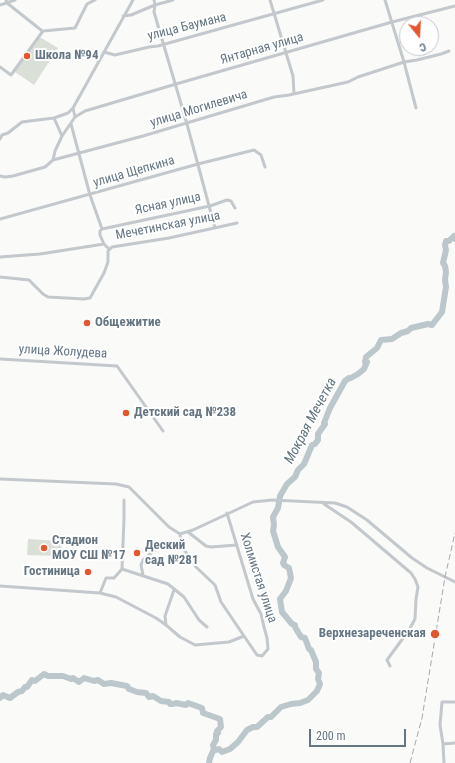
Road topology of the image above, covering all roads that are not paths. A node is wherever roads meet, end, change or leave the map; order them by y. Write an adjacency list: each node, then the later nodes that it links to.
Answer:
1 (16, 0): 9 (street)
2 (95, 0): 22 (street)
3 (133, 0): 14 (street)
4 (154, 0): 11 (street)
5 (173, 0): 11 (street)
6 (270, 0): 13 (street)
7 (323, 0): 13 (street, улица Баумана)
8 (385, 0): 15 (street)
9 (7, 1): 10 (street); 16 (street)
10 (0, 5)
11 (155, 5): 14 (street); 17 (street)
12 (455, 6): 15 (street, Янтарная улица)
13 (275, 14): 17 (street, улица Баумана); 20 (street)
14 (123, 16): 19 (street)
15 (392, 22): 20 (street, Янтарная улица); 21 (street)
16 (41, 30)
17 (164, 45): 19 (street, улица Баумана); 23 (street)
18 (449, 50): 21 (street, улица Могилевича)
19 (104, 52): 25 (street)
20 (287, 53): 23 (street, Янтарная улица); 24 (street)
21 (404, 62): 24 (street, улица Могилевича); 26 (street)
22 (0, 68)
23 (176, 84): 27 (street, Янтарная улица); 30 (street)
24 (294, 94): 30 (street, улица Могилевича)
25 (73, 108): 27 (street); 28 (street)
26 (416, 108)
27 (75, 117): 29 (street)
28 (54, 118): 31 (street); 32 (street)
29 (71, 124): 31 (street); 33 (street)
30 (187, 124): 33 (street, улица Могилевича); 35 (street)
31 (62, 136): 34 (street)
32 (0, 139)
33 (79, 154): 34 (street, улица Могилевича); 38 (street)
34 (53, 160): 37 (street, улица Могилевича)
35 (198, 164): 36 (street, улица Щепкина); 38 (street, улица Щепкина); 39 (street)
36 (265, 167)
37 (0, 176)
38 (90, 194): 41 (street, улица Щепкина); 44 (street)
39 (210, 206): 40 (street, Ясная улица); 43 (street); 44 (street, Ясная улица)
40 (235, 208)
41 (0, 219)
42 (237, 223): 43 (street, Мечетинская улица)
43 (214, 228): 46 (street, Мечетинская улица)
44 (102, 229): 45 (street)
45 (104, 244): 46 (street); 47 (street)
46 (109, 249): 48 (street, Мечетинская улица)
47 (0, 257)
48 (0, 277)
49 (0, 359): 50 (street, улица Жолудева)
50 (163, 430)
51 (0, 479): 56 (street)
52 (124, 500): 59 (street)
53 (322, 503): 54 (street); 61 (street); 68 (street)
54 (227, 513): 55 (street); 57 (street, Холмистая улица)
55 (188, 532): 56 (street); 57 (street)
56 (180, 534): 67 (street)
57 (237, 545): 67 (street, Холмистая улица)
58 (164, 548): 60 (street)
59 (122, 568): 60 (street); 64 (street)
60 (143, 575): 63 (street)
61 (455, 582)
62 (0, 586): 64 (street)
63 (174, 590): 65 (street); 66 (street)
64 (100, 593): 65 (street)
65 (166, 625): 67 (street)
66 (208, 627)
67 (244, 636)
68 (390, 666)
69 (455, 702): 71 (street)
70 (455, 743): 71 (street)
71 (443, 744): 72 (street)
72 (444, 763)

